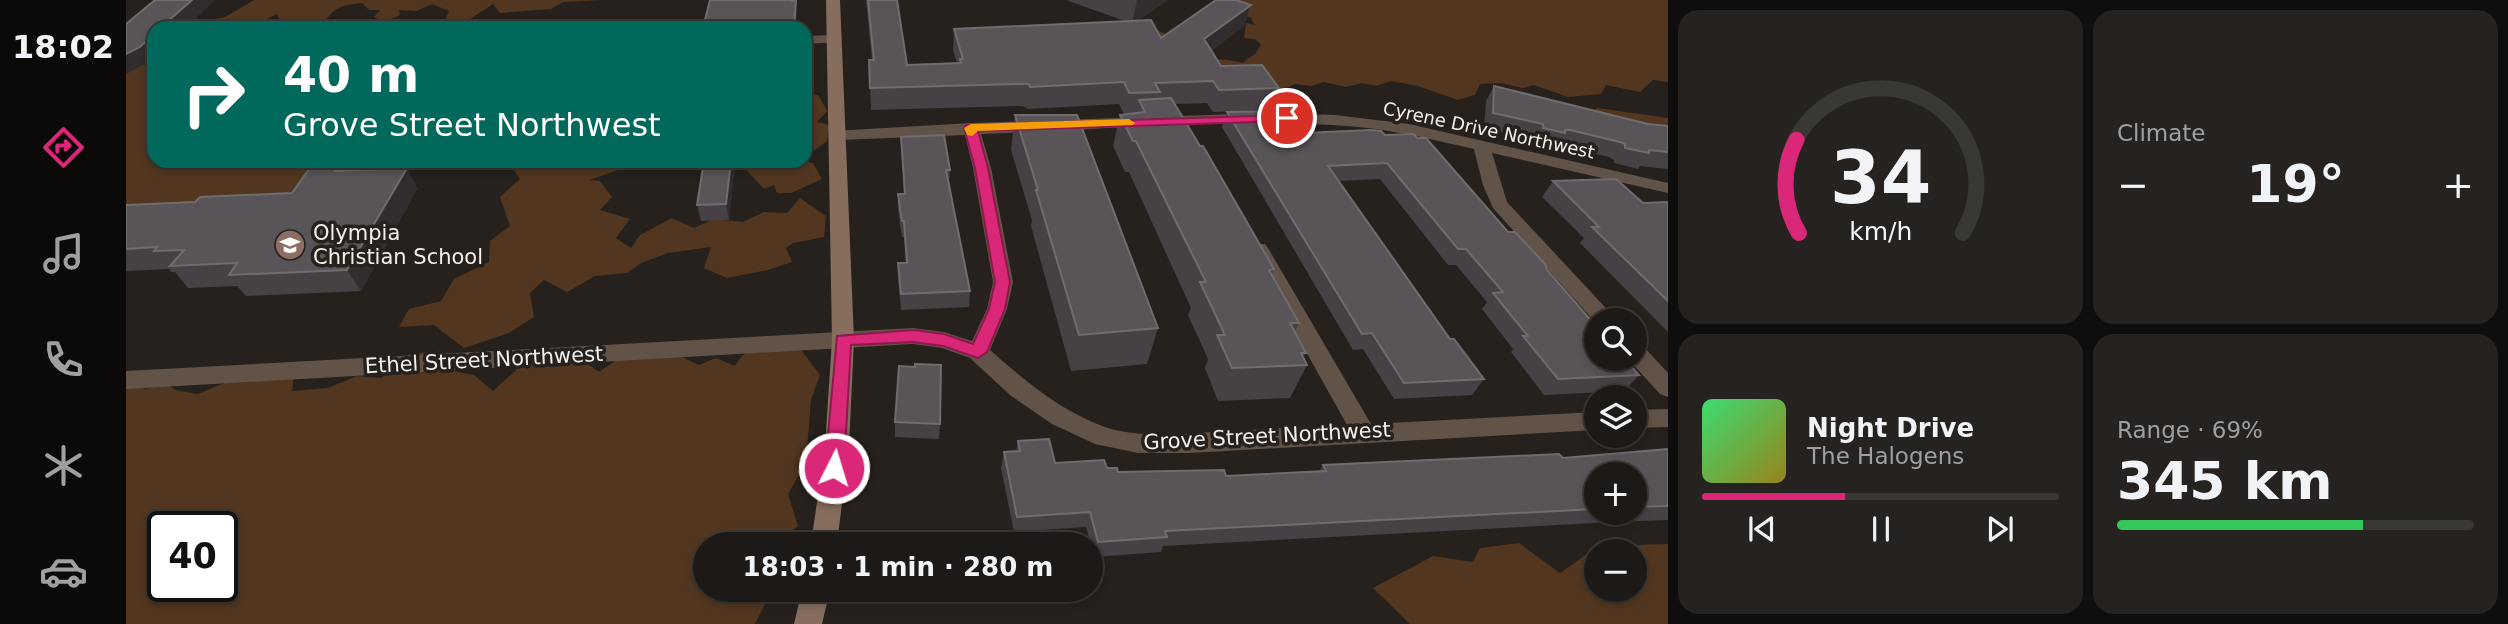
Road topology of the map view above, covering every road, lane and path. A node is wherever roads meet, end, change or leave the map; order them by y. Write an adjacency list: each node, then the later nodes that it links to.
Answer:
1 (833, 0): 2 (street)
2 (835, 39): 3 (street); 6 (street)
3 (812, 40)
4 (1185, 121): 5 (street, Cyrene Drive Northwest); 7 (street); 8 (street, Cyrene Drive Northwest)
5 (971, 128): 6 (street, Cyrene Drive Northwest); 13 (street)
6 (839, 135): 12 (street)
7 (1199, 145)
8 (1482, 146): 9 (street, Cyrene Drive Northwest); 11 (street)
9 (1668, 188)
10 (1247, 229): 20 (street)
11 (1595, 308)
12 (843, 340): 13 (street, Grove Street Northwest); 15 (street, Ethel Street Northwest); 21 (street)
13 (978, 352): 20 (street, Grove Street Northwest)
14 (1647, 365): 16 (street)
15 (126, 380)
16 (1668, 388)
17 (1668, 418): 18 (street)
18 (1647, 419)
19 (1584, 422): 20 (street, Grove Street Northwest)
20 (1363, 432)
21 (826, 532)
22 (813, 602): 23 (street)
23 (807, 624)

